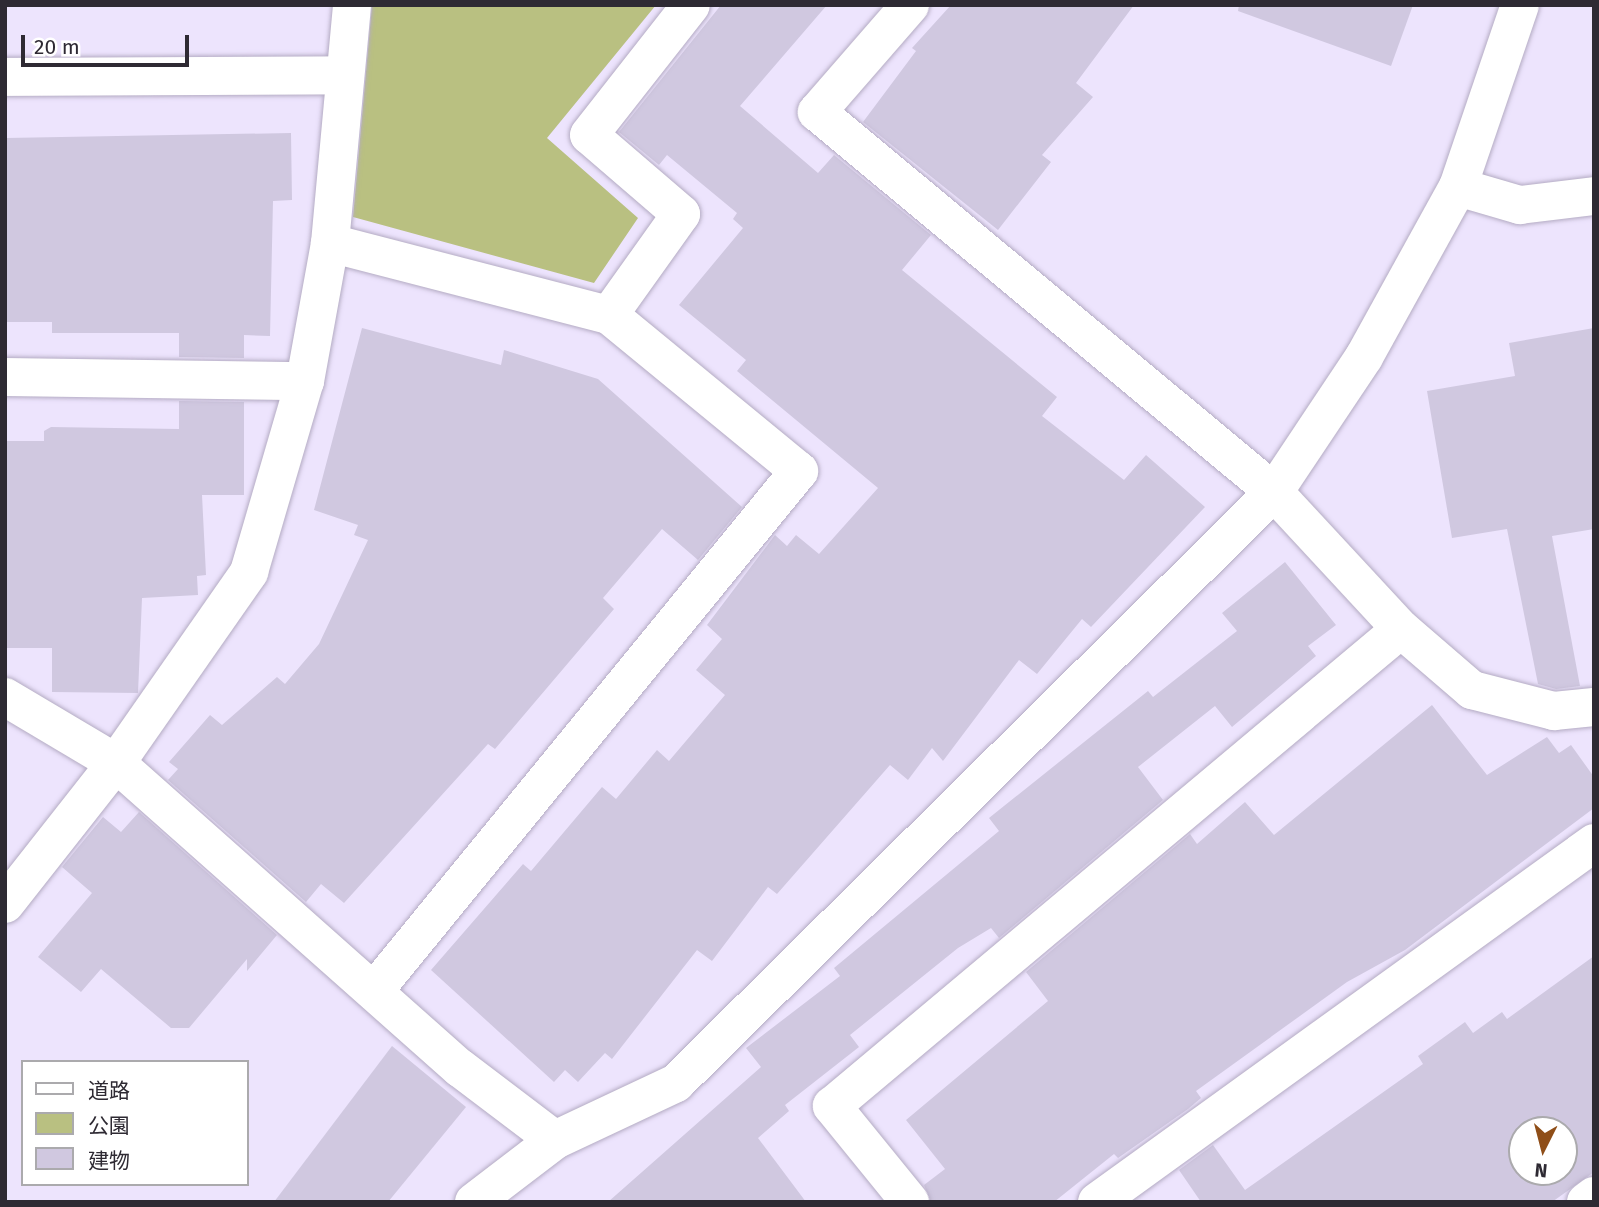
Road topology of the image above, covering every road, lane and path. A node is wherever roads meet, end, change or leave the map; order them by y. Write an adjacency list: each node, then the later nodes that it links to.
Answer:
1 (352, 5): 5 (street)
2 (691, 5): 10 (street)
3 (910, 5): 13 (street)
4 (1520, 5): 7 (street)
5 (344, 75): 6 (street); 9 (street)
6 (5, 77)
7 (1458, 187): 8 (street); 13 (street)
8 (1594, 196)
9 (330, 243): 10 (street); 12 (street)
10 (609, 315): 20 (street)
11 (5, 377): 12 (street)
12 (305, 381): 17 (street)
13 (1274, 492): 14 (street); 21 (street)
14 (1401, 629): 16 (street); 24 (street)
15 (5, 697): 17 (street)
16 (1594, 707)
17 (116, 763): 19 (street); 20 (street)
18 (1594, 843): 25 (street)
19 (5, 904)
20 (374, 991): 21 (street)
21 (555, 1140): 23 (street)
22 (1594, 1196): 26 (street)
23 (474, 1202)
24 (910, 1202)
25 (1097, 1202)
26 (1586, 1202)

